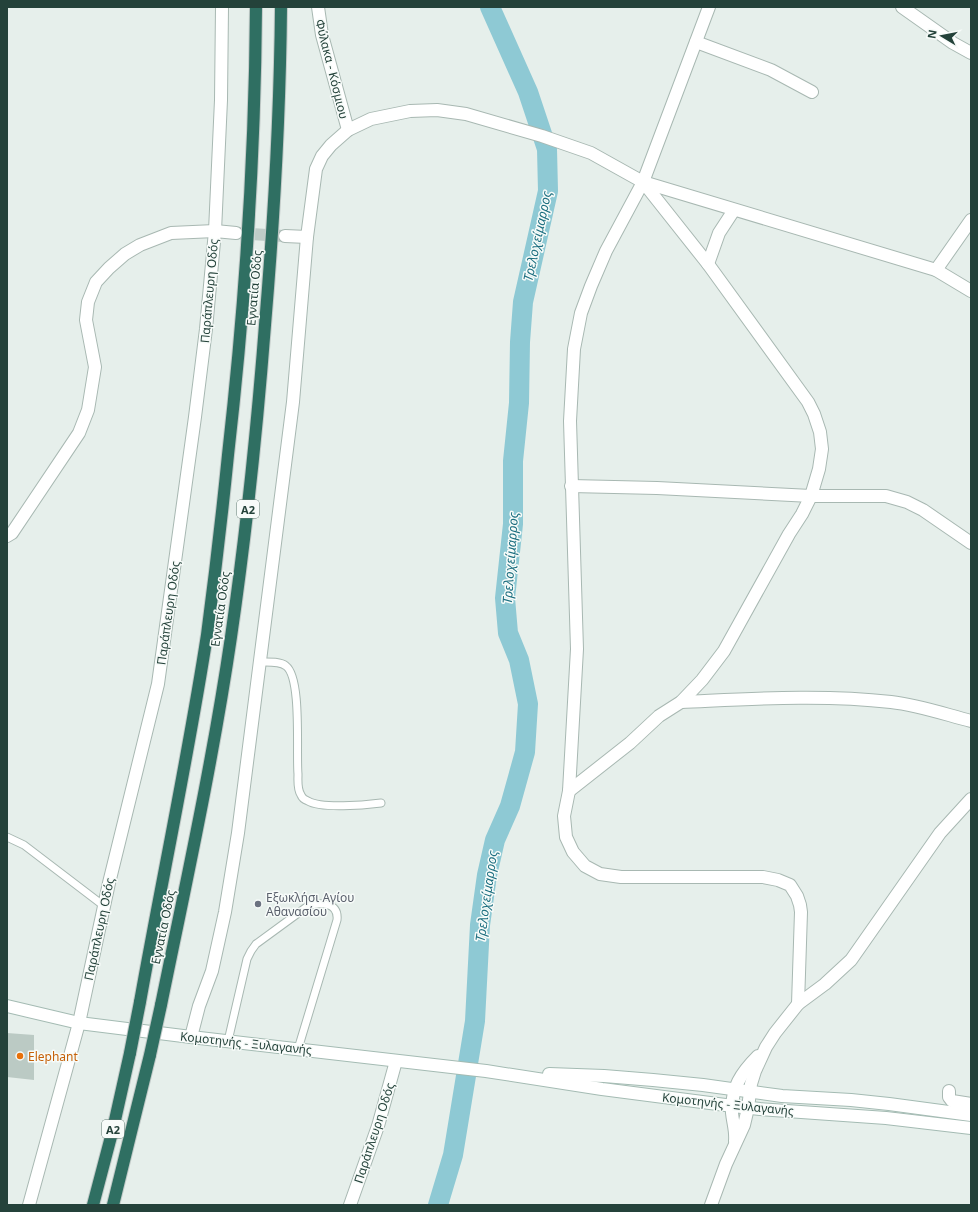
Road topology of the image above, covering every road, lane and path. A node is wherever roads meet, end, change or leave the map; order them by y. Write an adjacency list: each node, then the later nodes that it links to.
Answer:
1 (222, 7): 14 (street, Παράπλευρη Οδός)
2 (256, 7): 52 (highway, Εγνατία Οδός / Α2, bridge)
3 (281, 7): 53 (highway, Εγνατία Οδός / Α2, bridge)
4 (318, 7): 10 (street, Φύλακα - Κόσμιου)
5 (709, 7): 7 (street)
6 (902, 7): 8 (street)
7 (696, 42): 9 (street); 11 (street)
8 (971, 53)
9 (812, 92)
10 (348, 130): 11 (street); 17 (street)
11 (643, 182): 12 (street); 18 (street); 21 (street)
12 (734, 210): 18 (street); 19 (street)
13 (971, 220): 19 (street)
14 (215, 231): 15 (street); 23 (street); 32 (street, Παράπλευρη Οδός)
15 (236, 233)
16 (285, 236): 17 (street)
17 (306, 237): 25 (street)
18 (708, 264): 22 (street)
19 (936, 270): 20 (street)
20 (971, 291)
21 (571, 486): 22 (street); 28 (street)
22 (811, 496): 24 (street); 26 (street)
23 (7, 536)
24 (971, 543)
25 (259, 662): 30 (lane); 36 (street)
26 (681, 702): 27 (street); 28 (street)
27 (971, 721)
28 (569, 791): 33 (street)
29 (971, 799): 33 (street)
30 (381, 803)
31 (7, 837): 32 (lane)
32 (104, 906): 35 (street, Παράπλευρη Οδός)
33 (798, 1004): 38 (street)
34 (7, 1006): 35 (street, Κομοτηνής - Ξυλαγανής)
35 (79, 1023): 36 (street, Κομοτηνής - Ξυλαγανής); 51 (street, Παράπλευρη Οδός)
36 (191, 1037): 37 (street, Κομοτηνής - Ξυλαγανής)
37 (228, 1041): 39 (street, Κομοτηνής - Ξυλαγανής); 39 (lane)
38 (766, 1048): 42 (street); 44 (street)
39 (298, 1049): 40 (street, Κομοτηνής - Ξυλαγανής)
40 (396, 1061): 41 (street, Κομοτηνής - Ξυλαγανής); 54 (street, Παράπλευρη Οδός)
41 (486, 1071): 42 (street, Κομοτηνής - Ξυλαγανής); 46 (street, Κομοτηνής - Ξυλαγανής)
42 (735, 1090): 44 (street, Κομοτηνής - Ξυλαγανής); 46 (street)
43 (949, 1091): 45 (street)
44 (750, 1092): 47 (street); 48 (street, Κομοτηνής - Ξυλαγανής)
45 (971, 1104)
46 (733, 1106): 47 (street, Κομοτηνής - Ξυλαγανής); 50 (street)
47 (748, 1108): 49 (street, Κομοτηνής - Ξυλαγανής); 50 (street)
48 (971, 1115)
49 (971, 1128)
50 (734, 1146): 55 (street)
51 (29, 1205)
52 (93, 1205)
53 (113, 1205)
54 (350, 1205)
55 (711, 1205)

